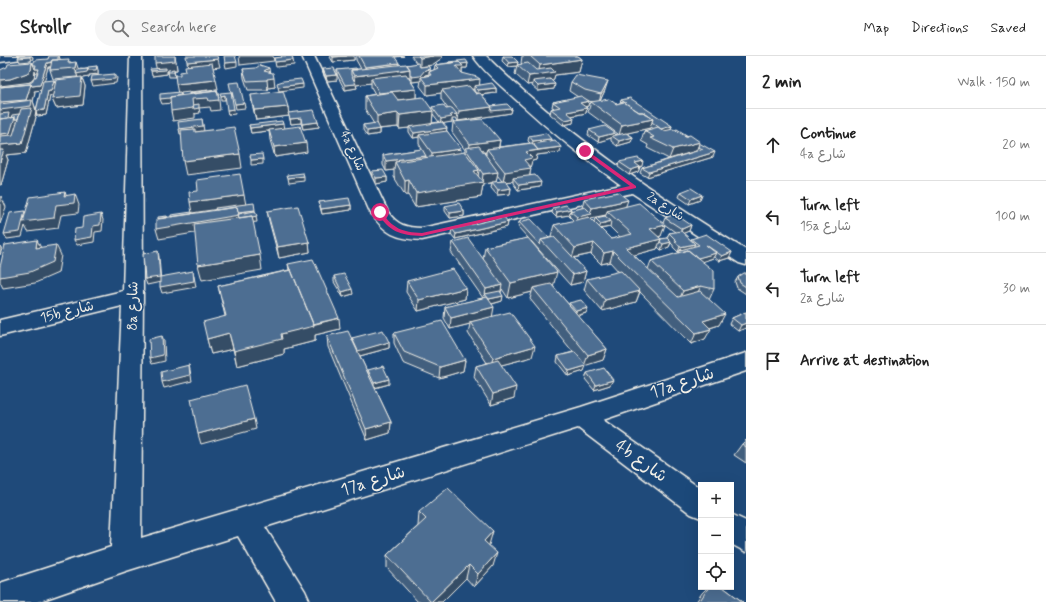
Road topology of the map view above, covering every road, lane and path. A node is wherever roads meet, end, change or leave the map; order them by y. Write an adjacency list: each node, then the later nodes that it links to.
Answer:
1 (18, 56): 5 (street)
2 (136, 56): 8 (street, 8a شارع)
3 (308, 56): 6 (street, 4a شارع)
4 (479, 56): 6 (street, 2a شارع)
5 (0, 58)
6 (634, 187): 7 (street, 2a شارع)
7 (746, 259)
8 (133, 296): 9 (street, 15b شارع); 16 (street, 8a شارع)
9 (0, 328)
10 (746, 362): 11 (street, 17a شارع)
11 (581, 417): 12 (street, 4b شارع); 13 (street, 17a شارع)
12 (698, 503)
13 (244, 520): 16 (street, 17a شارع); 18 (street)
14 (734, 529): 15 (street)
15 (746, 538)
16 (126, 557): 17 (street, 17a شارع)
17 (0, 599)
18 (294, 602)

